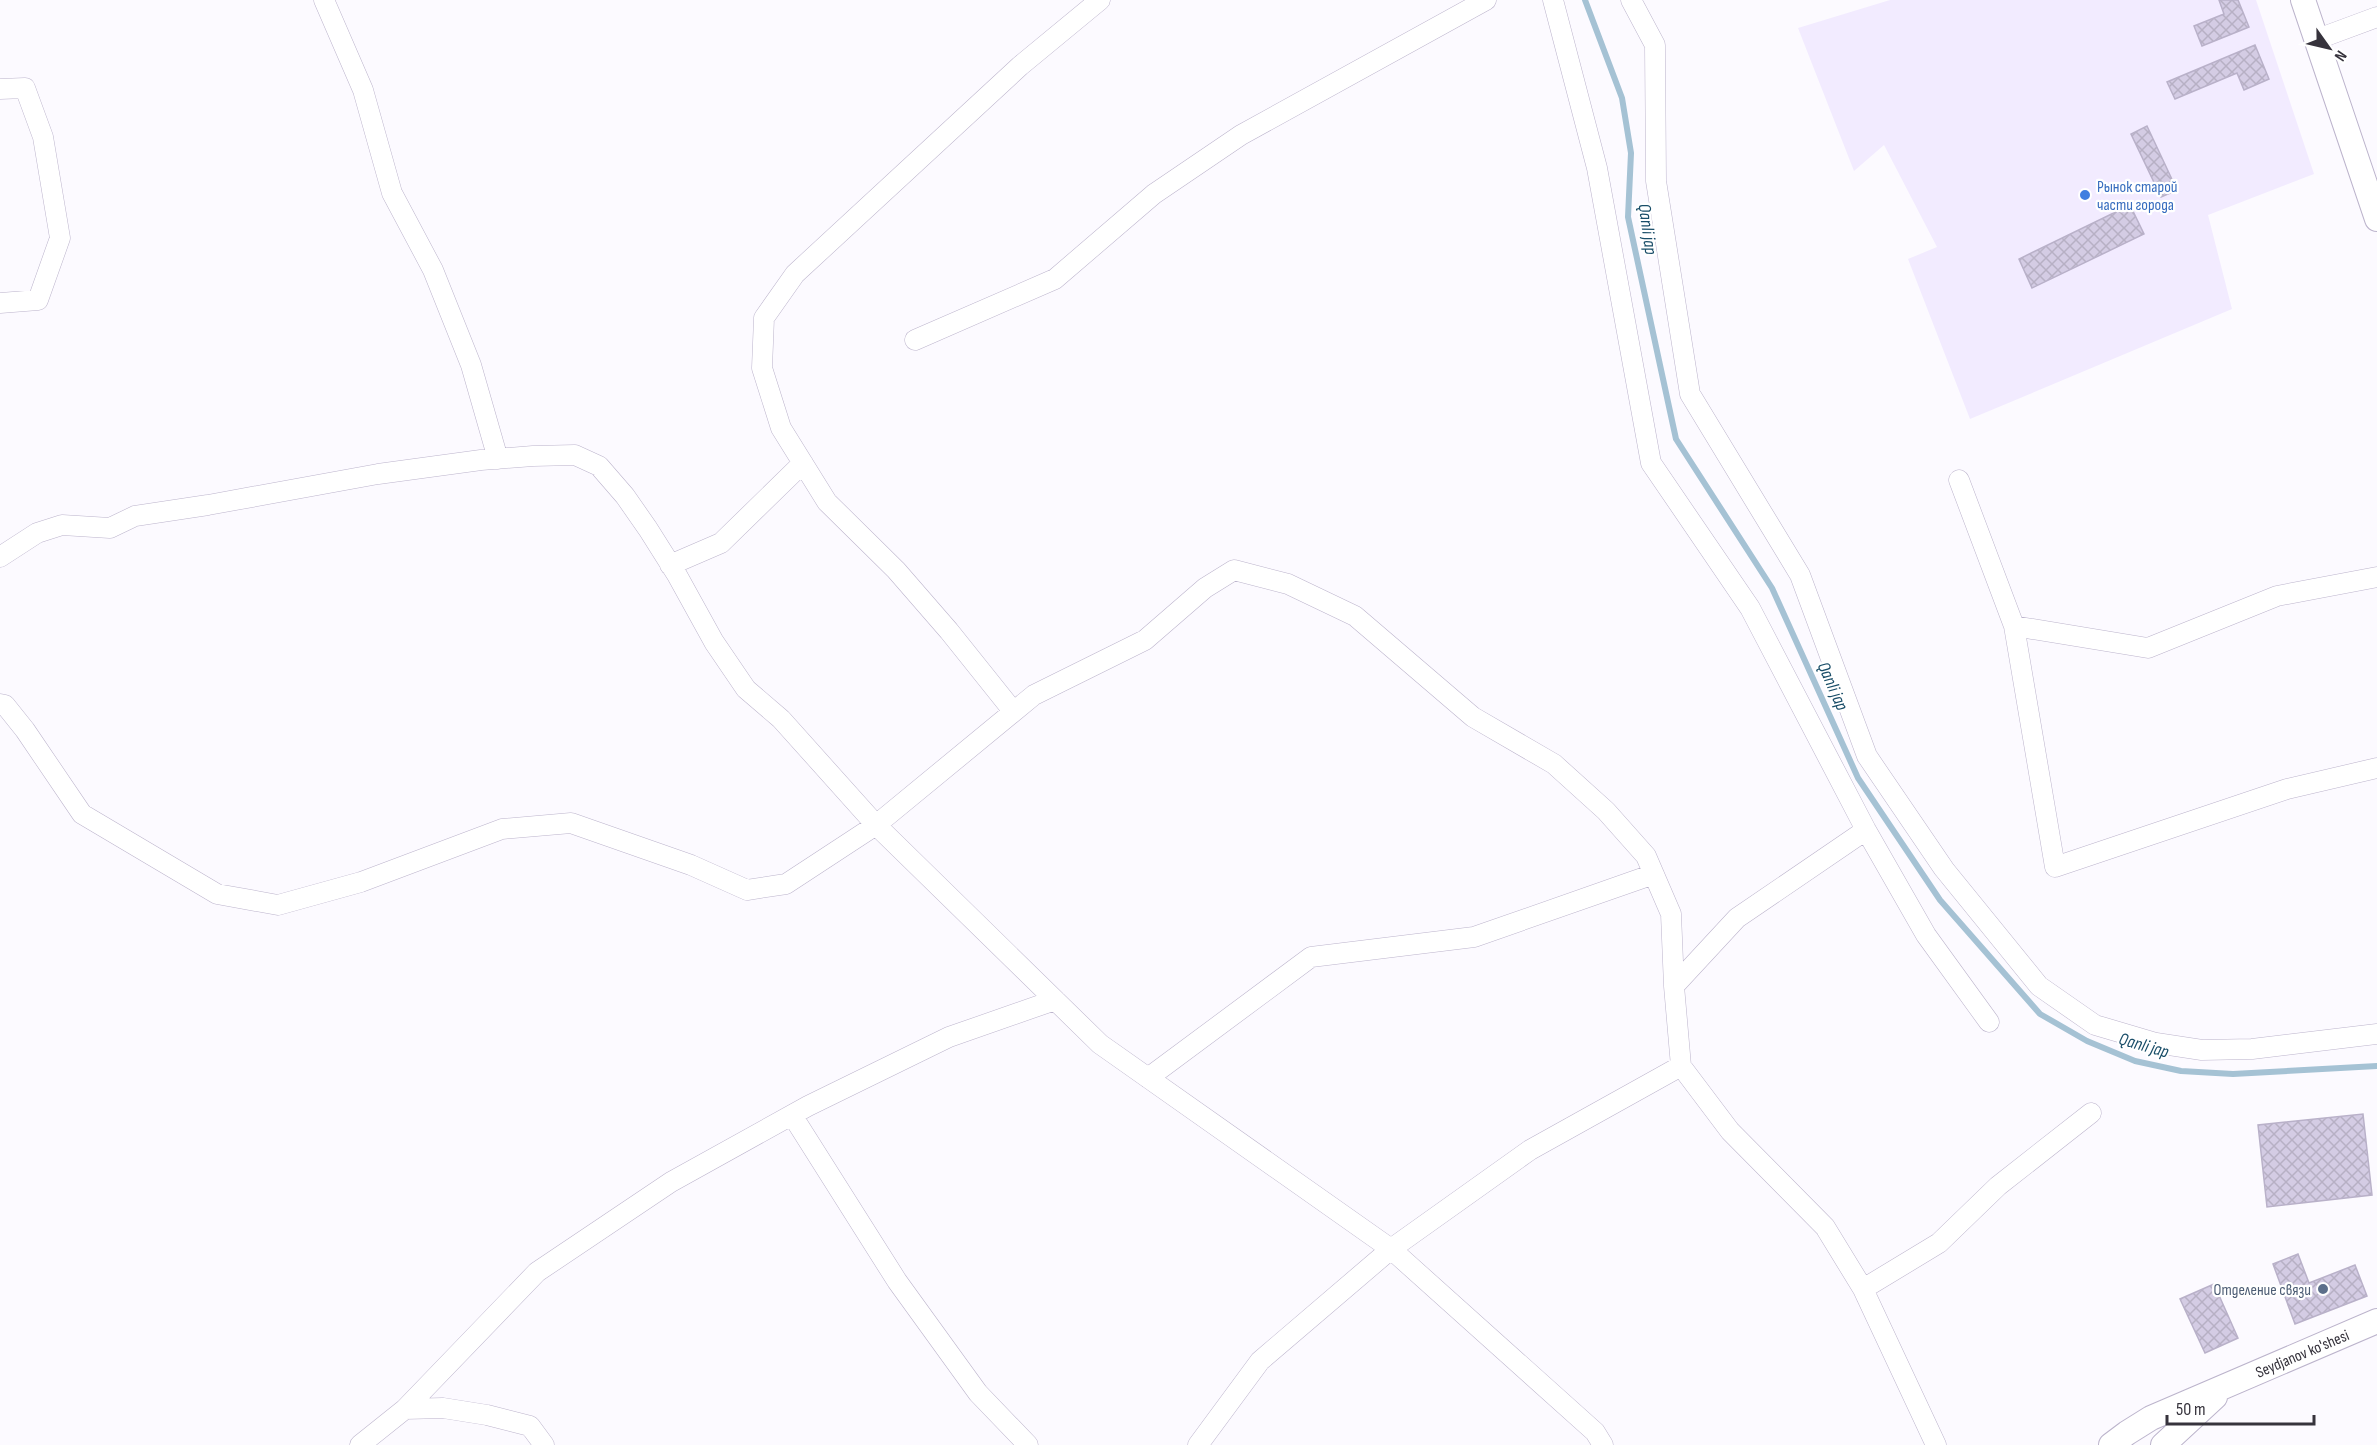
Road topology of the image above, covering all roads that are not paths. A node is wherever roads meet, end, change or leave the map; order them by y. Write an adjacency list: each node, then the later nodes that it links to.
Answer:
1 (324, 0): 13 (street)
2 (1100, 0): 14 (street)
3 (1486, 0): 12 (street)
4 (1553, 0): 24 (street)
5 (1631, 0): 29 (street)
6 (2303, 0): 8 (main road)
7 (2377, 17): 8 (street)
8 (2315, 40): 10 (main road)
9 (0, 89): 11 (street)
10 (2377, 219)
11 (0, 303)
12 (915, 340)
13 (498, 459): 16 (street); 17 (street)
14 (803, 463): 17 (street); 21 (street)
15 (1959, 480): 19 (street)
16 (0, 557)
17 (670, 565): 23 (street)
18 (2377, 578): 19 (street)
19 (2014, 626): 22 (street)
20 (0, 704): 23 (street)
21 (1013, 711): 23 (street); 25 (street)
22 (2377, 768)
23 (876, 825): 27 (street)
24 (1866, 830): 26 (street); 28 (street)
25 (1654, 874): 26 (street); 31 (street)
26 (1674, 986): 30 (street)
27 (1055, 1000): 31 (street); 33 (street)
28 (1989, 1022)
29 (2377, 1034)
30 (1681, 1066): 34 (street); 35 (street)
31 (1148, 1078): 34 (street)
32 (2091, 1113): 35 (street)
33 (792, 1115): 38 (street); 41 (street)
34 (1391, 1249): 42 (street); 43 (street)
35 (1863, 1289): 44 (street)
36 (2377, 1321): 37 (main road, Seydjanov ko'shesi)
37 (2228, 1385): 45 (main road, Seydjanov ko'shesi); 46 (main road)
38 (405, 1409): 39 (street); 40 (street)
39 (360, 1445)
40 (544, 1445)
41 (1028, 1445)
42 (1198, 1445)
43 (1603, 1445)
44 (1936, 1445)
45 (2111, 1445)
46 (2163, 1445)

